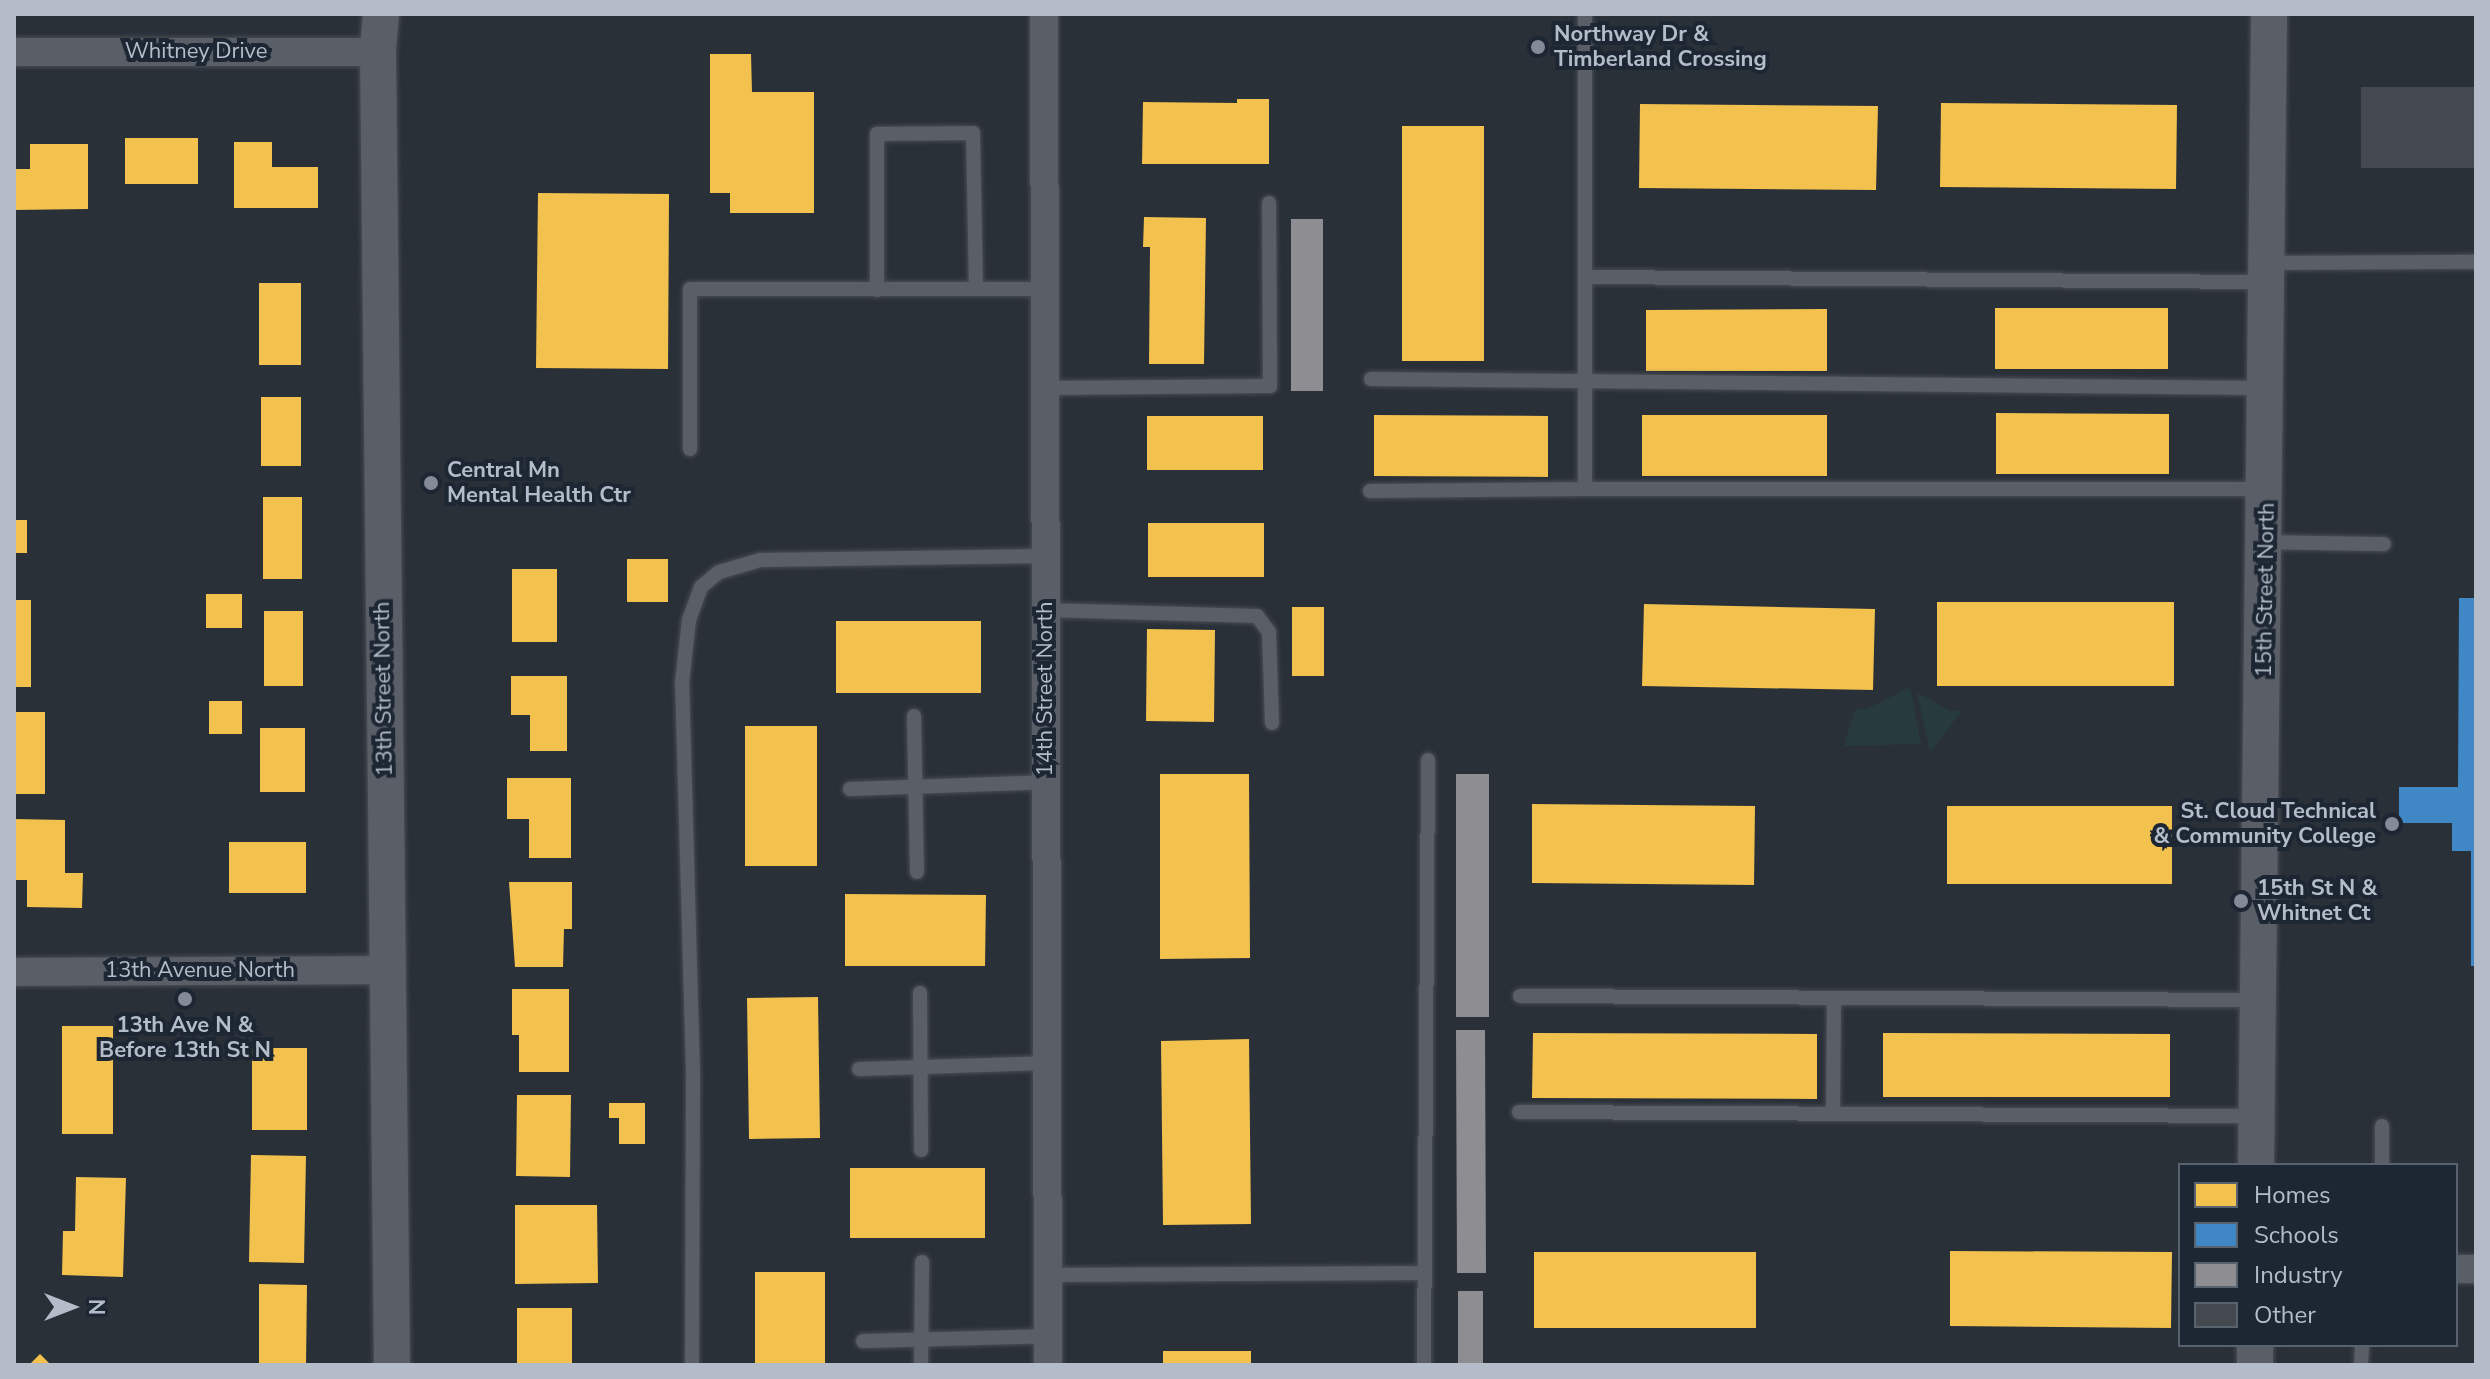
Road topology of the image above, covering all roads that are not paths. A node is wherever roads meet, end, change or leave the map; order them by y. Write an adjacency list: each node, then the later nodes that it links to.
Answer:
1 (381, 14): 6 (street, 13th Street North)
2 (1044, 14): 12 (street, 14th Street North)
3 (1585, 14): 10 (lane)
4 (2269, 14): 9 (street, 15th Street North)
5 (14, 52): 6 (street, Whitney Drive)
6 (378, 52): 33 (street, 13th Street North)
7 (1269, 203): 16 (lane)
8 (2476, 262): 9 (lane)
9 (2268, 272): 10 (lane); 17 (street, 15th Street North)
10 (1585, 277): 15 (lane)
11 (976, 289): 12 (lane); 13 (lane); 13 (lane)
12 (1045, 289): 16 (street, 14th Street North)
13 (877, 290): 18 (lane)
14 (1371, 379): 15 (lane)
15 (1585, 380): 17 (lane); 19 (lane)
16 (1045, 388): 24 (street, 14th Street North)
17 (2268, 388): 20 (street, 15th Street North)
18 (690, 449)
19 (1585, 489): 20 (lane); 21 (lane)
20 (2267, 489): 22 (street, 15th Street North)
21 (1370, 491)
22 (2266, 542): 23 (lane); 38 (street, 15th Street North)
23 (2384, 544)
24 (1046, 556): 25 (street, 14th Street North); 56 (lane)
25 (1046, 610): 27 (lane); 29 (street, 14th Street North)
26 (914, 716): 30 (lane)
27 (1272, 723)
28 (1428, 760): 50 (lane)
29 (1046, 782): 30 (lane); 39 (street, 14th Street North)
30 (915, 787): 31 (lane); 32 (lane)
31 (850, 789)
32 (917, 872)
33 (387, 970): 34 (street, 13th Avenue North); 55 (street, 13th Street North)
34 (14, 972)
35 (920, 993): 40 (lane)
36 (1520, 996): 37 (lane)
37 (1834, 999): 38 (lane); 43 (lane)
38 (2259, 1000): 44 (street, 15th Street North)
39 (1047, 1063): 40 (lane); 51 (street, 14th Street North)
40 (922, 1067): 41 (lane); 46 (lane)
41 (859, 1069)
42 (1519, 1112): 43 (lane)
43 (1833, 1114): 44 (lane)
44 (2257, 1116): 47 (street, 15th Street North)
45 (2382, 1126): 48 (lane)
46 (921, 1150)
47 (2256, 1163)
48 (2382, 1163)
49 (922, 1262): 53 (lane)
50 (1425, 1273): 51 (lane); 59 (lane)
51 (1048, 1275): 52 (street, 14th Street North)
52 (1048, 1336): 53 (lane); 58 (street, 14th Street North)
53 (921, 1340): 54 (lane); 57 (lane)
54 (863, 1341)
55 (392, 1365)
56 (692, 1365)
57 (921, 1365)
58 (1048, 1365)
59 (1424, 1365)

